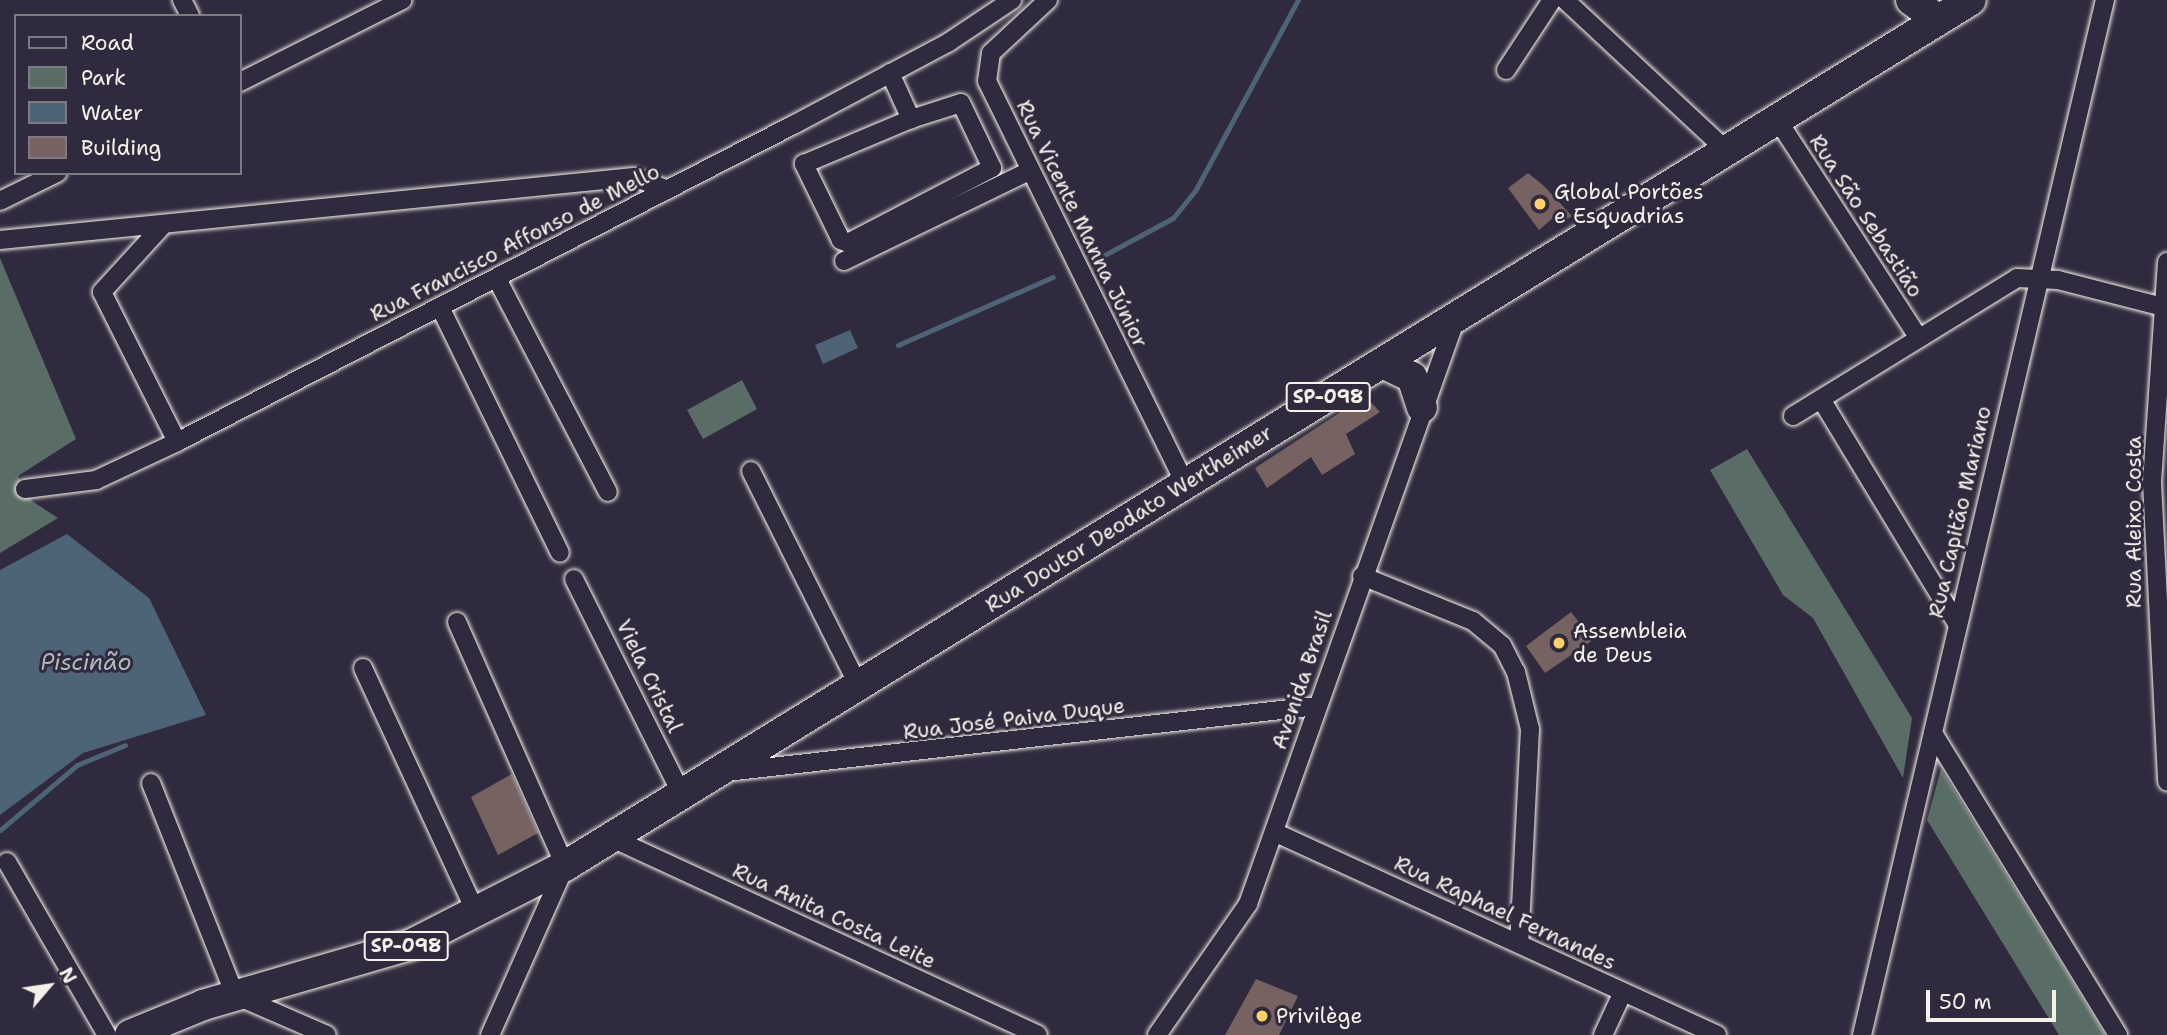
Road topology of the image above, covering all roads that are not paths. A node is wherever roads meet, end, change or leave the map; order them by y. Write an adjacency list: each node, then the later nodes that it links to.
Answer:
1 (402, 0): 12 (street)
2 (1012, 0): 11 (street, Rua Francisco Affonso de Mello)
3 (1048, 0): 16 (street, Rua Vicente Manna Júnior)
4 (1552, 0): 10 (street)
5 (1565, 0): 15 (street)
6 (1911, 0): 9 (main road)
7 (1971, 0): 9 (main road, Rua Doutor Deodato Wertheimer / SP-098)
8 (2105, 0): 24 (street, Rua Capitão Mariano)
9 (1939, 20): 14 (main road, Rua Doutor Deodato Wertheimer / SP-098)
10 (1506, 70)
11 (890, 73): 13 (street); 18 (street, Rua Francisco Affonso de Mello)
12 (242, 81)
13 (911, 119): 13 (street)
14 (1777, 119): 15 (main road, Rua Doutor Deodato Wertheimer / SP-098); 29 (street, Rua São Sebastião)
15 (1726, 150): 28 (main road, Rua Doutor Deodato Wertheimer / SP-098)
16 (1029, 171): 22 (street); 36 (street, Rua Vicente Manna Júnior)
17 (53, 175): 19 (street)
18 (668, 190): 20 (street); 25 (street, Rua Francisco Affonso de Mello)
19 (0, 201)
20 (164, 224): 21 (street); 34 (street)
21 (0, 240)
22 (844, 261)
23 (2167, 261): 26 (street, Rua Aleixo Costa)
24 (2037, 276): 26 (street); 29 (street); 45 (street, Rua Capitão Mariano)
25 (497, 279): 27 (street, Rua Francisco Affonso de Mello); 38 (street)
26 (2163, 307): 40 (street, Rua Aleixo Costa)
27 (441, 309): 34 (street, Rua Francisco Affonso de Mello); 39 (street)
28 (1455, 321): 30 (main road, Rua Doutor Deodato Wertheimer / SP-098); 32 (street, Avenida Brasil)
29 (1918, 337): 31 (street)
30 (1384, 364): 32 (main road); 36 (main road, Rua Doutor Deodato Wertheimer / SP-098)
31 (1821, 399): 33 (street); 45 (street)
32 (1422, 407): 42 (street, Avenida Brasil)
33 (1793, 416)
34 (177, 442): 37 (street, Rua Francisco Affonso de Mello)
35 (751, 471): 47 (street)
36 (1185, 483): 47 (main road, Rua Doutor Deodato Wertheimer / SP-098)
37 (25, 489)
38 (608, 492)
39 (560, 553)
40 (2153, 561): 41 (street); 51 (street, Rua Aleixo Costa)
41 (2167, 575)
42 (1362, 576): 48 (street, Avenida Brasil); 59 (street)
43 (574, 579): 53 (street, Viela Cristal)
44 (457, 622): 57 (street)
45 (1957, 624): 49 (street, Rua Capitão Mariano)
46 (363, 668): 58 (street)
47 (859, 687): 50 (main road, Rua Doutor Deodato Wertheimer / SP-098)
48 (1317, 706): 50 (street, Rua José Paiva Duque); 54 (street, Avenida Brasil)
49 (1933, 733): 70 (street, Rua Capitão Mariano); 71 (street)
50 (716, 772): 53 (main road, SP-098)
51 (2167, 782)
52 (151, 783): 61 (street)
53 (681, 793): 55 (main road, SP-098)
54 (1274, 832): 59 (street, Rua Raphael Fernandes); 67 (street, Avenida Brasil)
55 (612, 838): 57 (main road, SP-098); 66 (street, Rua Anita Costa Leite)
56 (7, 862): 62 (street)
57 (565, 866): 58 (main road, SP-098); 65 (street)
58 (476, 913): 61 (main road, SP-098)
59 (1519, 944): 60 (street, Rua Raphael Fernandes)
60 (1623, 992): 68 (street); 69 (street, Rua Raphael Fernandes)
61 (236, 995): 63 (main road, SP-098); 64 (street)
62 (107, 1035)
63 (131, 1035)
64 (327, 1035)
65 (490, 1035)
66 (1038, 1035)
67 (1157, 1035)
68 (1602, 1035)
69 (1717, 1035)
70 (1862, 1035)
71 (2118, 1035)

